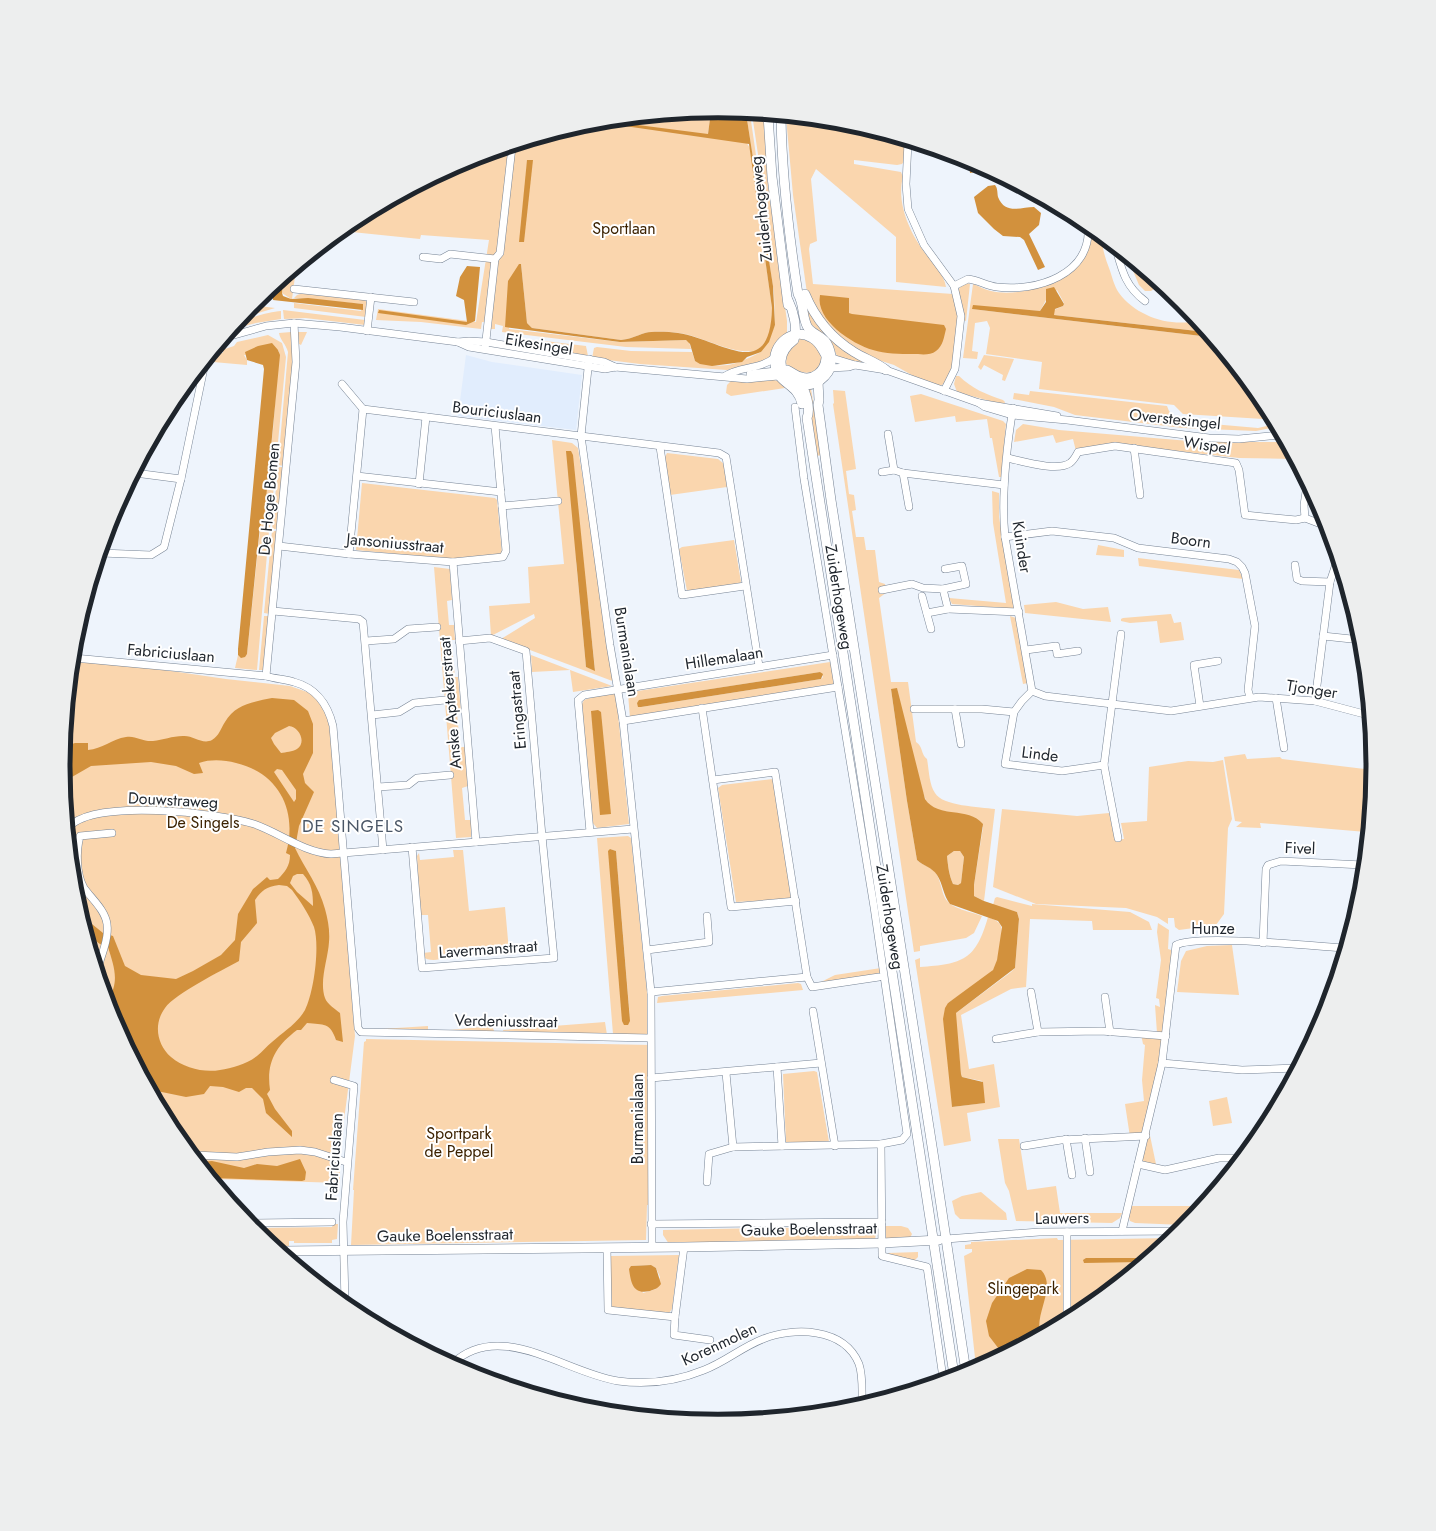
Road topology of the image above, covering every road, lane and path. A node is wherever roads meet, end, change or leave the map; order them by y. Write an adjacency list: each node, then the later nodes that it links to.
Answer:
1 (768, 120): 19 (main road, Zuiderhogeweg)
2 (781, 121): 9 (main road, Zuiderhogeweg)
3 (908, 147): 10 (street)
4 (511, 152): 8 (street)
5 (1087, 233): 10 (street)
6 (1118, 256): 14 (street)
7 (423, 257): 8 (street)
8 (495, 259): 20 (street)
9 (795, 276): 12 (main road, Zuiderhogeweg); 26 (main road)
10 (954, 286): 33 (street)
11 (294, 289): 13 (street)
12 (798, 294): 19 (main road, Zuiderhogeweg); 21 (main road, Zuiderhogeweg)
13 (371, 298): 15 (street); 17 (street)
14 (1145, 300)
15 (414, 302)
16 (294, 323): 17 (street, Eikesingel); 18 (street, Eikesingel); 62 (street, De Hoge Bomen)
17 (367, 330): 20 (street, Eikesingel)
18 (234, 335)
19 (797, 335): 21 (main road); 22 (main road); 28 (main road)
20 (486, 345): 23 (street, Eikesingel)
21 (829, 357): 24 (street, Overstesingel); 25 (main road); 30 (main road)
22 (774, 358): 28 (main road); 29 (street, Eikesingel)
23 (588, 363): 29 (street, Eikesingel); 41 (street, Burmanialaan)
24 (855, 365): 25 (street, Overstesingel); 26 (street, Overstesingel)
25 (830, 368): 30 (main road)
26 (886, 370): 33 (street, Overstesingel)
27 (203, 372): 50 (street)
28 (781, 373): 29 (street, Eikesingel); 30 (main road); 32 (main road)
29 (725, 376)
30 (814, 381): 32 (main road); 173 (main road, Zuiderhogeweg)
31 (342, 384): 35 (street)
32 (800, 388): 174 (main road, Zuiderhogeweg)
33 (944, 391): 36 (street, Overstesingel)
34 (794, 407): 87 (street, Zuiderhogeweg)
35 (363, 409): 37 (street, Bouriciuslaan); 49 (street)
36 (1012, 412): 40 (street, Overstesingel); 44 (street, Kuinder)
37 (426, 417): 38 (street, Bouriciuslaan); 51 (street)
38 (495, 426): 41 (street, Bouriciuslaan); 53 (street)
39 (888, 434): 45 (street)
40 (1275, 435)
41 (581, 436): 42 (street, Bouriciuslaan); 93 (street, Burmanialaan)
42 (660, 447): 70 (street, Bouriciuslaan); 70 (street)
43 (1134, 448): 44 (street, Wispel); 55 (street); 59 (street, Wispel)
44 (1007, 458): 52 (street, Kuinder)
45 (894, 470): 46 (street); 47 (street)
46 (882, 472)
47 (903, 473): 52 (street); 58 (street)
48 (140, 474): 50 (street)
49 (357, 476): 51 (street); 64 (street)
50 (181, 479): 63 (street)
51 (418, 484): 53 (street)
52 (1004, 485): 61 (street, Kuinder)
53 (501, 492): 57 (street)
54 (1306, 494): 59 (street)
55 (1140, 495)
56 (558, 501): 57 (street)
57 (502, 506): 65 (street, Jansoniusstraat)
58 (909, 508)
59 (1305, 518): 60 (street)
60 (1319, 523)
61 (1005, 537): 76 (street, Kuinder); 95 (street, Boorn)
62 (279, 546): 64 (street, Jansoniusstraat); 75 (street, De Hoge Bomen)
63 (105, 553)
64 (349, 554): 65 (street, Jansoniusstraat)
65 (453, 562): 84 (street, Anske Aptekerstraat)
66 (1295, 565): 69 (street)
67 (1335, 567): 69 (street)
68 (945, 569): 71 (street)
69 (1330, 582): 81 (street)
70 (746, 586): 90 (street, Bouriciuslaan)
71 (943, 589): 72 (street); 74 (street)
72 (882, 590)
73 (922, 596): 77 (street)
74 (948, 609): 76 (street); 77 (street)
75 (273, 611): 83 (street); 91 (street, De Hoge Bomen)
76 (1019, 612): 85 (street, Kuinder)
77 (927, 613): 79 (street)
78 (438, 627): 83 (street)
79 (931, 629)
80 (1121, 634): 99 (street)
81 (1324, 636): 82 (street); 98 (street)
82 (1354, 639)
83 (366, 641): 106 (street)
84 (459, 641): 118 (street, Eringastraat); 120 (street, Anske Aptekerstraat)
85 (1026, 650): 86 (street); 94 (street, Kuinder)
86 (1078, 651)
87 (834, 655): 90 (street, Hillemalaan); 92 (street, Zuiderhogeweg)
88 (79, 658): 91 (street, Fabriciuslaan)
89 (1218, 661): 100 (street)
90 (759, 666): 93 (street, Hillemalaan)
91 (266, 676): 123 (street, Fabriciuslaan)
92 (838, 687): 101 (street); 154 (street, Zuiderhogeweg)
93 (618, 689): 107 (street, Burmanialaan); 116 (street, Hillemalaan)
94 (1032, 691): 99 (street, Tjonger); 104 (street, Linde)
95 (1250, 697): 96 (street, Tjonger); 100 (street, Tjonger)
96 (1276, 698): 98 (street, Tjonger); 109 (street, Tjonger)
97 (444, 700): 106 (street)
98 (1315, 701): 105 (street, Tjonger)
99 (1113, 705): 100 (street, Tjonger); 110 (street)
100 (1200, 706)
101 (702, 708): 107 (street); 112 (street)
102 (914, 709): 103 (street)
103 (955, 709): 104 (street); 108 (street)
104 (1014, 712): 110 (street, Linde)
105 (1364, 713)
106 (372, 715): 113 (street)
107 (623, 721): 115 (street, Burmanialaan)
108 (961, 744)
109 (1284, 748)
110 (1104, 764): 119 (street)
111 (450, 775): 113 (street)
112 (713, 780): 127 (street); 127 (street)
113 (378, 788): 122 (street)
114 (73, 824): 123 (street, Douwstraweg)
115 (633, 829): 116 (street, Douwstraweg); 131 (street, Burmanialaan)
116 (590, 832): 118 (street, Douwstraweg)
117 (112, 833): 125 (street)
118 (542, 836): 120 (street, Douwstraweg); 121 (street, Lavermanstraat)
119 (1118, 838)
120 (476, 842): 121 (street, Douwstraweg)
121 (412, 847): 122 (street, Douwstraweg)
122 (383, 850): 123 (street, Douwstraweg)
123 (344, 853): 142 (street, Verdeniusstraat)
124 (1358, 865): 129 (street, Fivel)
125 (79, 870)
126 (80, 876): 132 (street)
127 (796, 901): 133 (street)
128 (707, 916): 131 (street)
129 (1262, 943): 130 (street, Hunze); 141 (street, Hunze)
130 (1340, 948)
131 (647, 950): 135 (street, Burmanialaan)
132 (100, 960)
133 (807, 977): 134 (street); 135 (street)
134 (879, 977)
135 (651, 992): 142 (street, Burmanialaan)
136 (1031, 992): 139 (street)
137 (1105, 997): 140 (street)
138 (813, 1011): 144 (street)
139 (1038, 1032): 140 (street); 143 (street)
140 (1110, 1032): 141 (street)
141 (1166, 1036): 145 (street, Hunze)
142 (650, 1038): 149 (street, Burmanialaan)
143 (996, 1039)
144 (821, 1063): 146 (street); 156 (street)
145 (1162, 1063): 147 (street); 151 (street, Hunze)
146 (778, 1067): 148 (street); 155 (street)
147 (1290, 1068)
148 (726, 1073): 149 (street); 158 (street)
149 (651, 1078): 169 (street, Burmanialaan)
150 (334, 1080): 161 (street, Fabriciuslaan)
151 (1146, 1136): 152 (street); 162 (street, Hunze)
152 (1085, 1138): 153 (street); 163 (street)
153 (1066, 1139): 157 (street); 164 (street)
154 (881, 1144): 156 (street); 167 (street)
155 (782, 1146): 156 (street); 158 (street)
156 (835, 1146)
157 (1024, 1146)
158 (733, 1147): 165 (street)
159 (201, 1155): 161 (street)
160 (1233, 1158): 162 (street)
161 (346, 1162): 179 (street, Fabriciuslaan)
162 (1138, 1164): 170 (street, Hunze)
163 (1090, 1172)
164 (1072, 1175)
165 (707, 1182)
166 (332, 1222): 168 (street)
167 (882, 1222): 169 (street, Gauke Boelensstraat); 175 (street)
168 (259, 1223)
169 (651, 1224): 176 (street, Burmanialaan)
170 (1122, 1231): 171 (street, Lauwers); 172 (street, Lauwers)
171 (1169, 1231)
172 (1067, 1232): 173 (street, Lauwers); 182 (street)
173 (946, 1239): 174 (main road); 186 (main road, Zuiderhogeweg)
174 (934, 1240): 175 (main road, Gauke Boelensstraat); 187 (main road, Zuiderhogeweg)
175 (882, 1243): 177 (main road, Gauke Boelensstraat); 188 (street)
176 (652, 1247): 177 (main road, Gauke Boelensstraat); 178 (main road, Gauke Boelensstraat)
177 (684, 1247): 183 (street)
178 (607, 1248): 179 (main road, Gauke Boelensstraat); 183 (street)
179 (343, 1250): 180 (main road, Gauke Boelensstraat); 181 (street, Fabriciuslaan)
180 (289, 1251)
181 (345, 1295)
182 (1068, 1310)
183 (675, 1317): 184 (street)
184 (710, 1340)
185 (458, 1359): 189 (street, Korenmolen)
186 (965, 1364)
187 (953, 1369)
188 (942, 1373)
189 (862, 1397)

